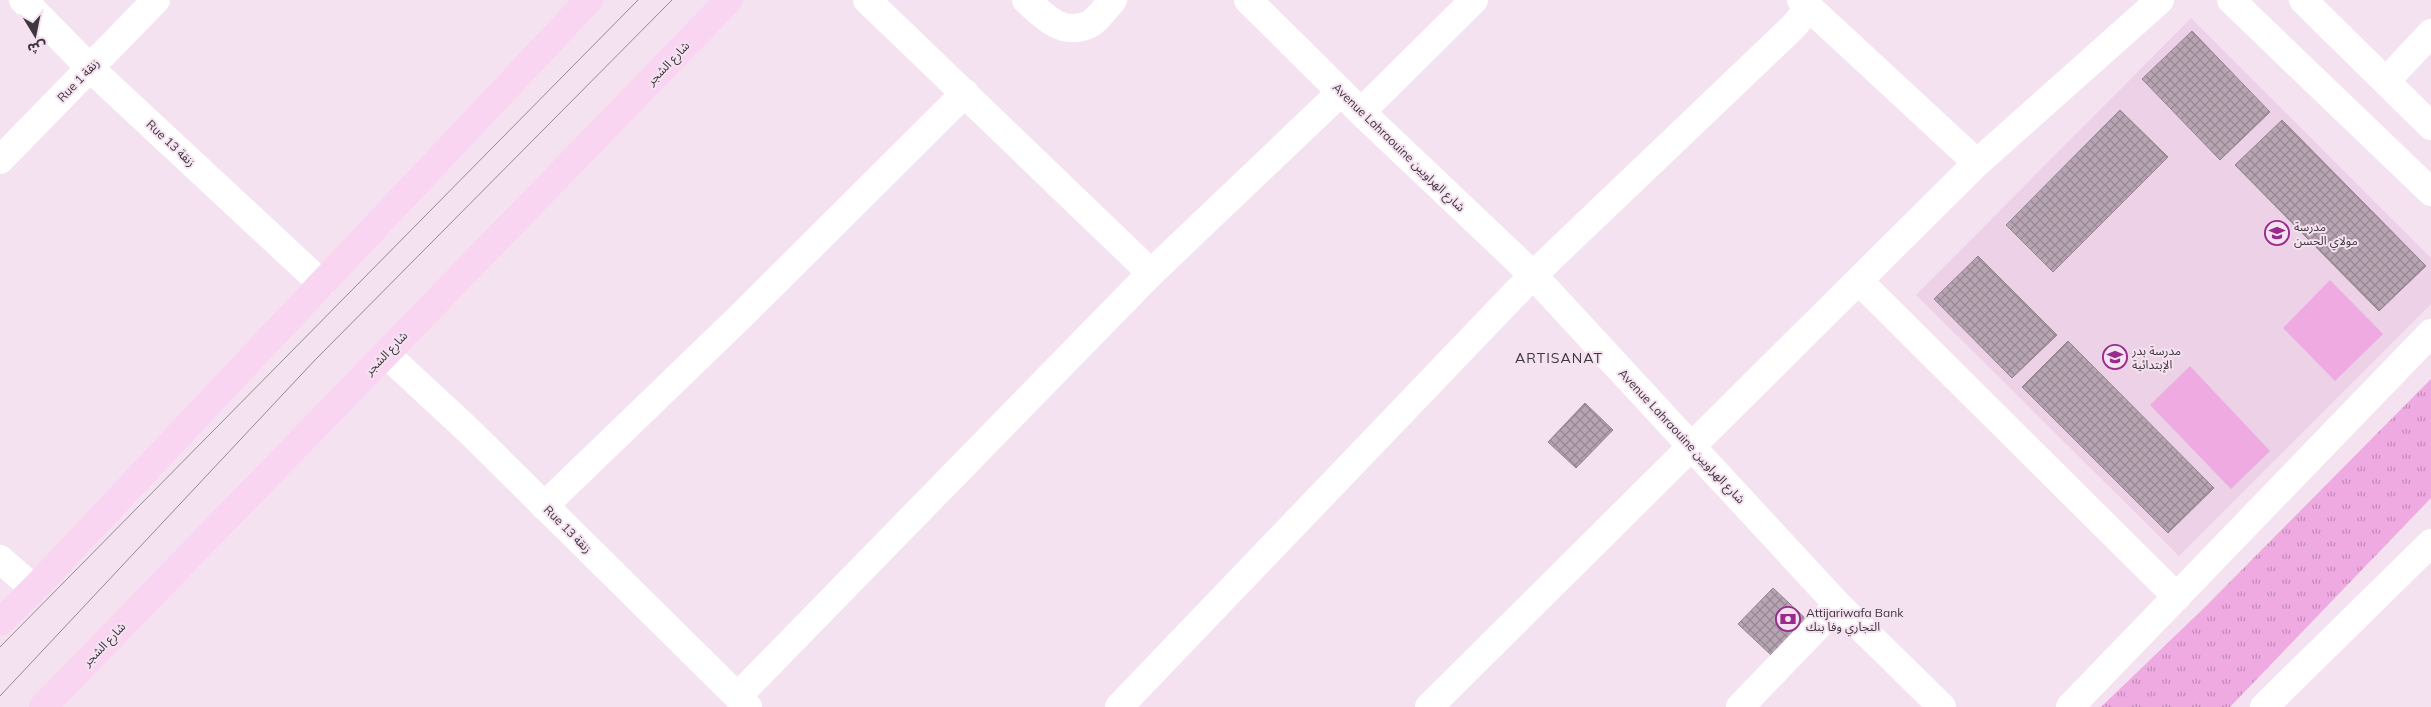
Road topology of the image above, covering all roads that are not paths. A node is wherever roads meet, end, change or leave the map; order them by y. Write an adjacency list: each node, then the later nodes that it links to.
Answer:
1 (23, 0): 15 (street, Rue 13 زنقة)
2 (156, 0): 15 (street, Rue 1 زنقة)
3 (589, 0): 27 (main road)
4 (729, 0): 29 (main road, شارع الشجر)
5 (867, 0): 18 (street)
6 (1026, 0): 7 (street)
7 (1113, 0)
8 (1248, 0): 17 (street, Avenue Lahraouine شارع الهراويين)
9 (1474, 0): 19 (street)
10 (2160, 0): 22 (street)
11 (2231, 0): 23 (street)
12 (2303, 0): 16 (street)
13 (1804, 4): 22 (street); 25 (street)
14 (2431, 33): 16 (street)
15 (90, 68): 21 (street, Rue 1 زنقة); 27 (street, Rue 13 زنقة)
16 (2386, 81): 20 (street)
17 (1341, 92): 19 (street, Avenue Lahraouine شارع الهراويين); 24 (street)
18 (965, 93): 24 (street); 31 (street)
19 (1361, 112): 25 (street, Avenue Lahraouine شارع الهراويين)
20 (2431, 126)
21 (0, 160)
22 (1976, 163): 26 (street)
23 (2431, 192)
24 (1151, 273): 38 (street)
25 (1533, 275): 30 (street, Avenue Lahraouine شارع الهراويين); 40 (street)
26 (1859, 281): 30 (street); 35 (street)
27 (322, 284): 34 (main road)
28 (2431, 334): 35 (street)
29 (386, 354): 31 (street, Rue 13 زنقة); 39 (main road, شارع الشجر)
30 (1692, 448): 36 (street, Avenue Lahraouine شارع الهراويين); 41 (street)
31 (544, 506): 38 (street, Rue 13 زنقة)
32 (2431, 543): 45 (street)
33 (0, 559): 34 (street)
34 (34, 589): 37 (main road)
35 (2178, 597): 44 (street)
36 (1838, 605): 42 (street); 43 (street, Avenue Lahraouine شارع الهراويين)
37 (0, 622)
38 (743, 702)
39 (43, 707)
40 (1119, 707)
41 (1429, 707)
42 (1740, 707)
43 (1942, 707)
44 (2070, 707)
45 (2264, 707)

